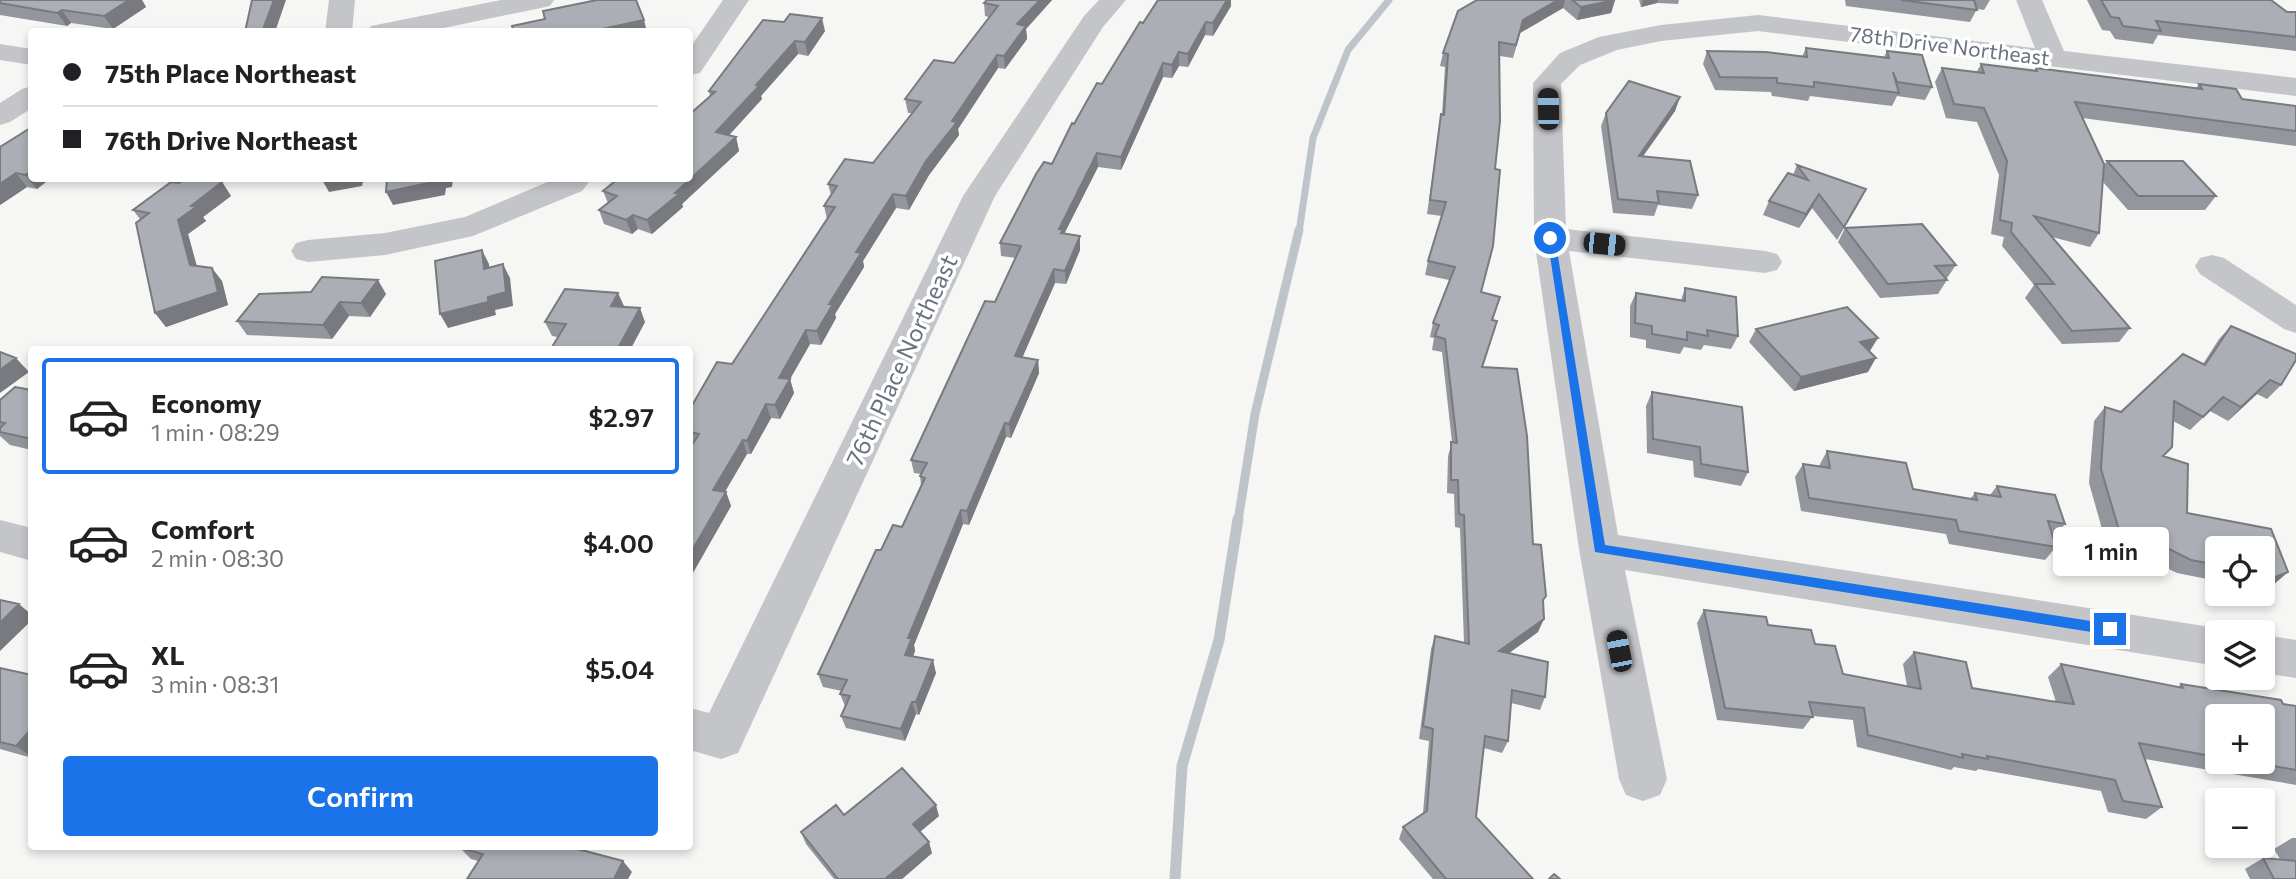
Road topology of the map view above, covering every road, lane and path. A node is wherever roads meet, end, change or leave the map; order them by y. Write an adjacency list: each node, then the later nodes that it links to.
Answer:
1 (342, 0): 8 (street)
2 (541, 0): 9 (street)
3 (736, 0): 13 (street)
4 (1113, 0): 29 (street, 76th Place Northeast)
5 (1744, 0): 7 (street)
6 (2029, 0): 12 (street)
7 (1758, 23): 12 (street, 78th Drive Northeast); 18 (street, 78th Drive Northeast)
8 (338, 28)
9 (401, 28)
10 (0, 52): 11 (street)
11 (28, 56)
12 (2053, 57): 14 (street, 78th Drive Northeast)
13 (693, 63)
14 (2296, 87)
15 (28, 98): 16 (street)
16 (0, 116)
17 (573, 182): 19 (street)
18 (1550, 238): 20 (street); 25 (street, 78th Drive Northeast)
19 (307, 251)
20 (1765, 262)
21 (2212, 266): 22 (street)
22 (2296, 321)
23 (0, 536): 24 (street)
24 (28, 544)
25 (1600, 549): 26 (street); 30 (street, 78th Drive Northeast)
26 (2205, 645)
27 (2275, 656): 28 (street)
28 (2296, 659)
29 (705, 734)
30 (1643, 779)

